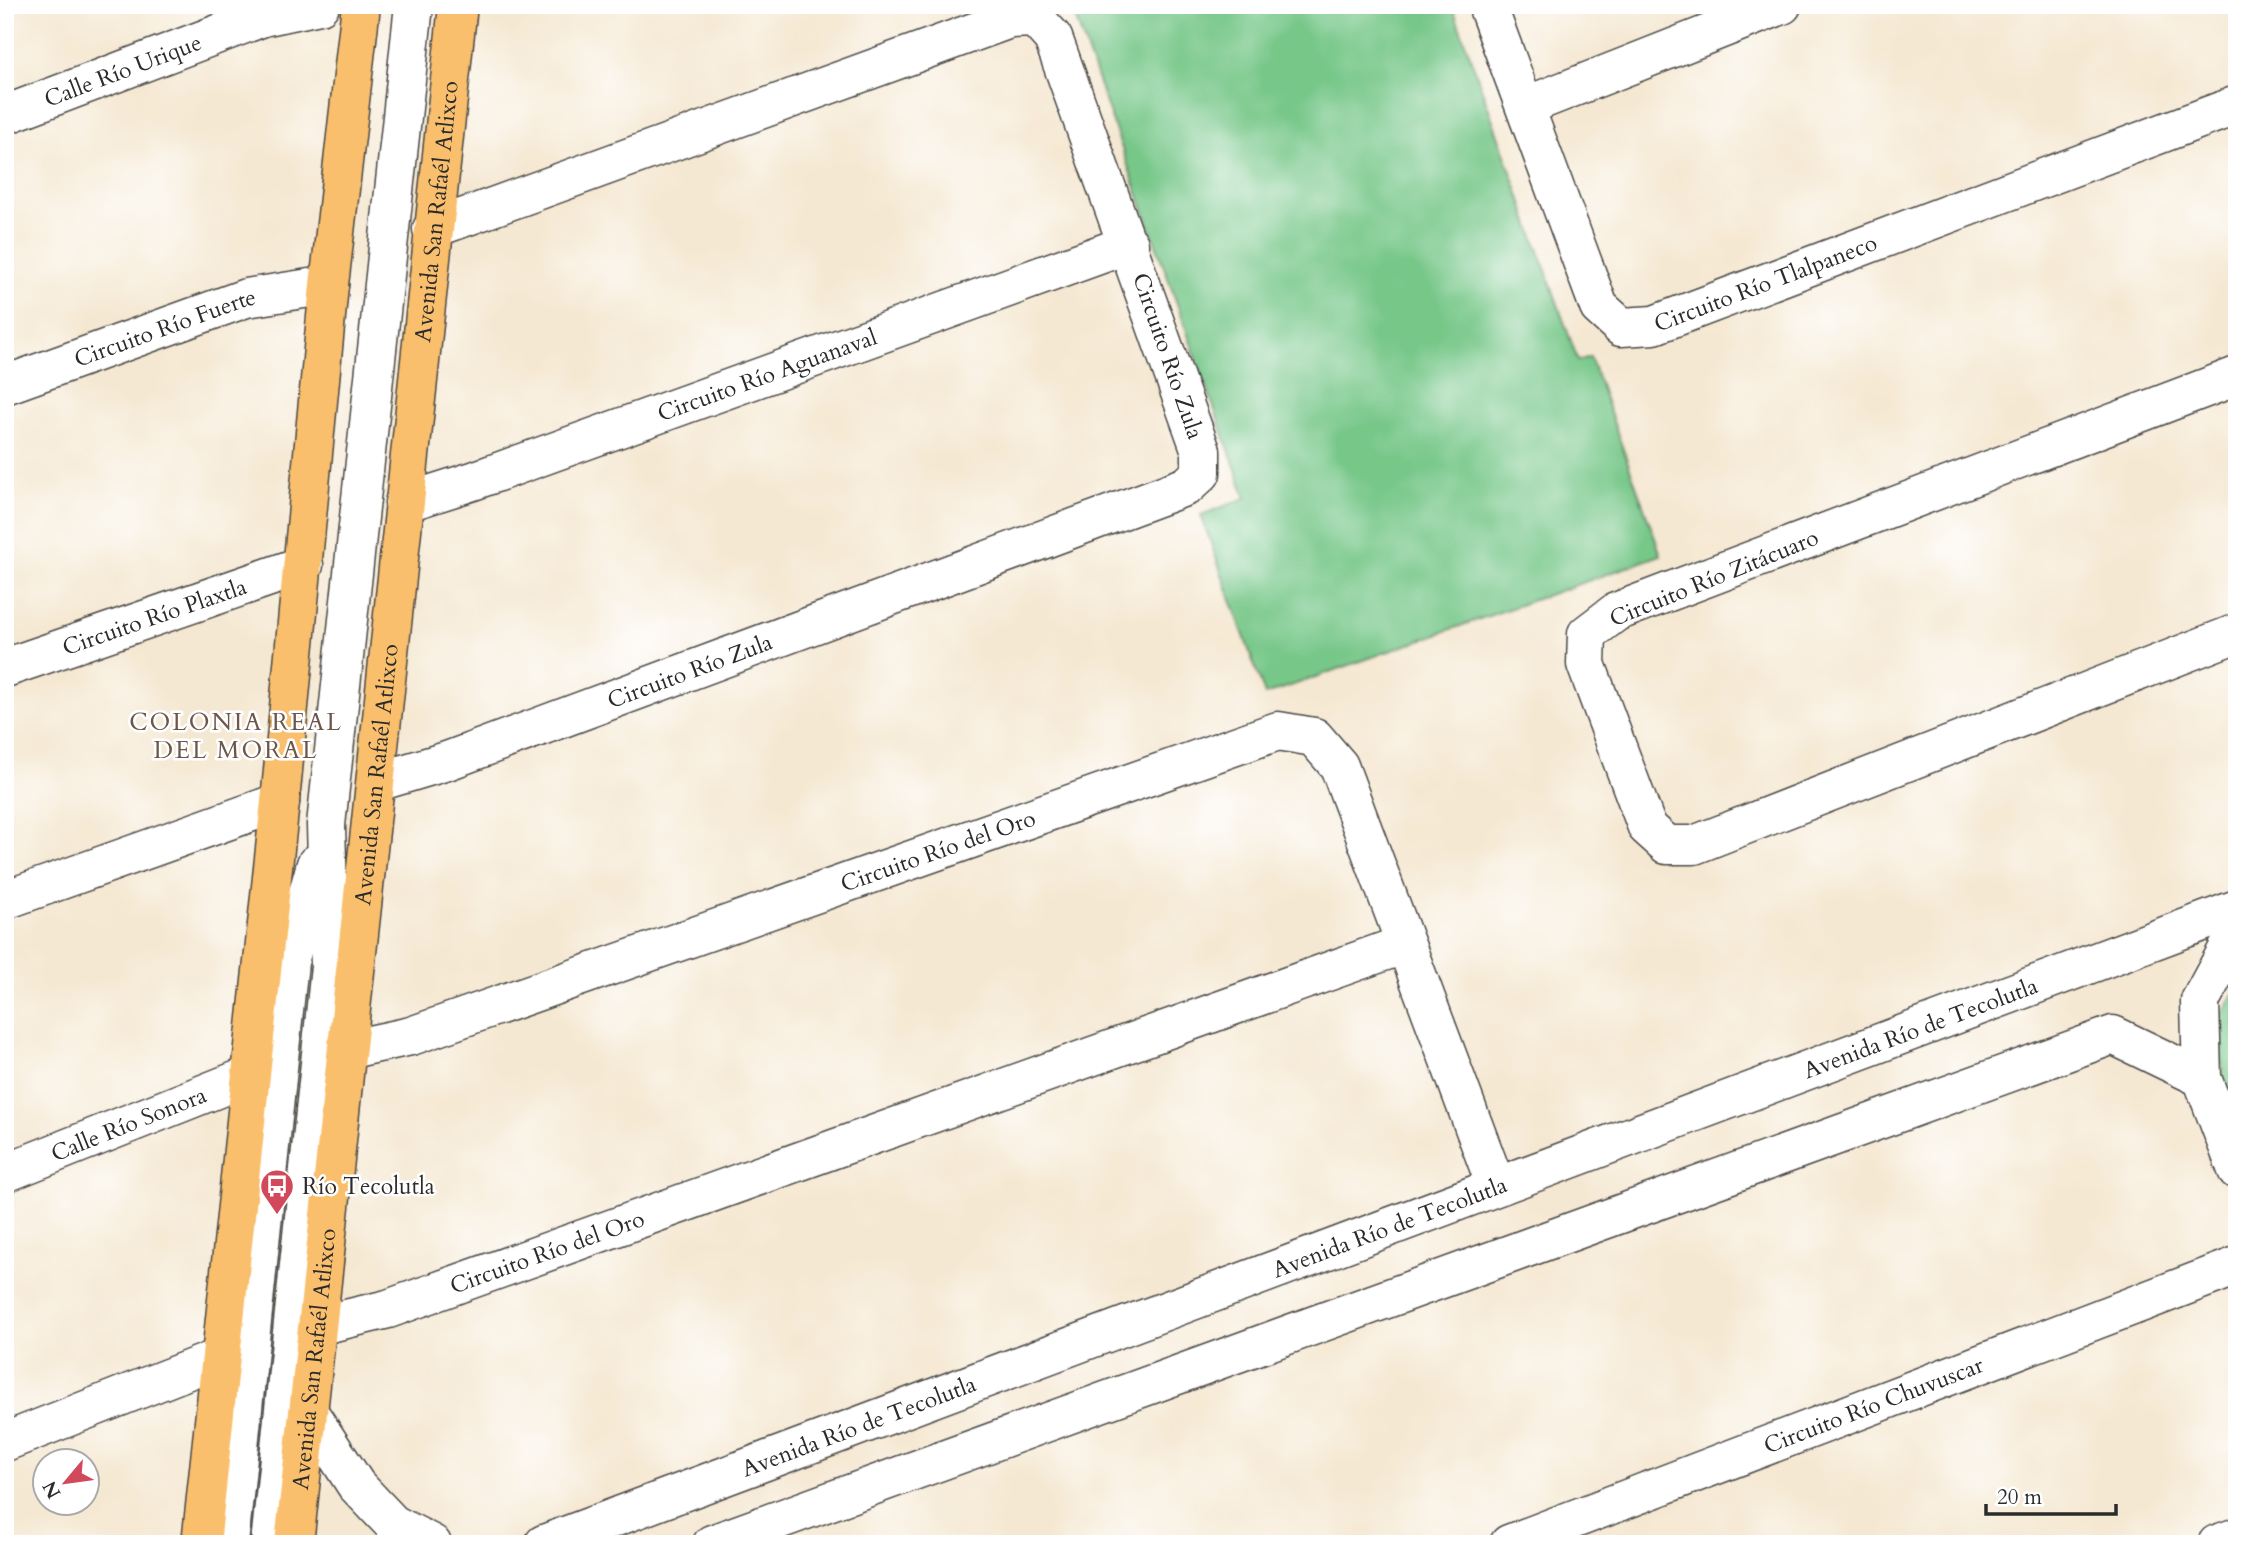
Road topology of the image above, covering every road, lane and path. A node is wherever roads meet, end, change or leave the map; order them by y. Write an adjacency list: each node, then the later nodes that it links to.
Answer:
1 (320, 5): 9 (street, Calle Río Urique)
2 (361, 5): 12 (main road)
3 (414, 5): 21 (street)
4 (458, 5): 10 (main road, Avenida San Rafaél Atlixco)
5 (1488, 5): 8 (street, Circuito Río Tlalpaneco)
6 (1782, 5): 8 (street)
7 (2237, 105): 8 (street, Circuito Río Tlalpaneco)
8 (1526, 106)
9 (5, 115)
10 (432, 229): 11 (street, Circuito Río Zula); 15 (main road, Avenida San Rafaél Atlixco)
11 (1129, 244): 15 (street, Circuito Río Aguanaval); 19 (street, Circuito Río Zula)
12 (329, 285): 14 (street, Circuito Río Fuerte); 16 (main road)
13 (2237, 376): 17 (street, Circuito Río Zitácuaro)
14 (5, 385)
15 (404, 503): 19 (main road, Avenida San Rafaél Atlixco)
16 (303, 565): 18 (street, Circuito Río Plaxtla); 20 (main road)
17 (2237, 633)
18 (5, 668)
19 (377, 782): 26 (main road, Avenida San Rafaél Atlixco)
20 (280, 802): 22 (street); 27 (main road)
21 (326, 825): 39 (street); 40 (street)
22 (5, 900)
23 (2237, 909): 31 (street, Avenida Río de Tecolutla)
24 (2237, 932): 28 (street)
25 (1405, 944): 26 (street, Circuito Río del Oro); 31 (street, Circuito Río del Oro); 33 (street, Circuito Río del Oro)
26 (346, 1050): 33 (main road, Avenida San Rafaél Atlixco)
27 (251, 1075): 30 (street, Calle Río Sonora); 34 (main road)
28 (2202, 1079): 29 (street); 44 (street)
29 (2237, 1170)
30 (5, 1173)
31 (1496, 1186): 43 (street, Avenida Río de Tecolutla)
32 (2237, 1266): 45 (street, Circuito Río Chuvuscar)
33 (317, 1326): 35 (main road, Avenida San Rafaél Atlixco)
34 (220, 1357): 36 (street); 38 (main road)
35 (308, 1411): 41 (main road, Avenida San Rafaél Atlixco); 42 (street)
36 (5, 1442)
37 (2237, 1537): 46 (street)
38 (201, 1544)
39 (229, 1544)
40 (270, 1544)
41 (294, 1544)
42 (432, 1544)
43 (544, 1544)
44 (712, 1544)
45 (1509, 1544)
46 (2217, 1544)

